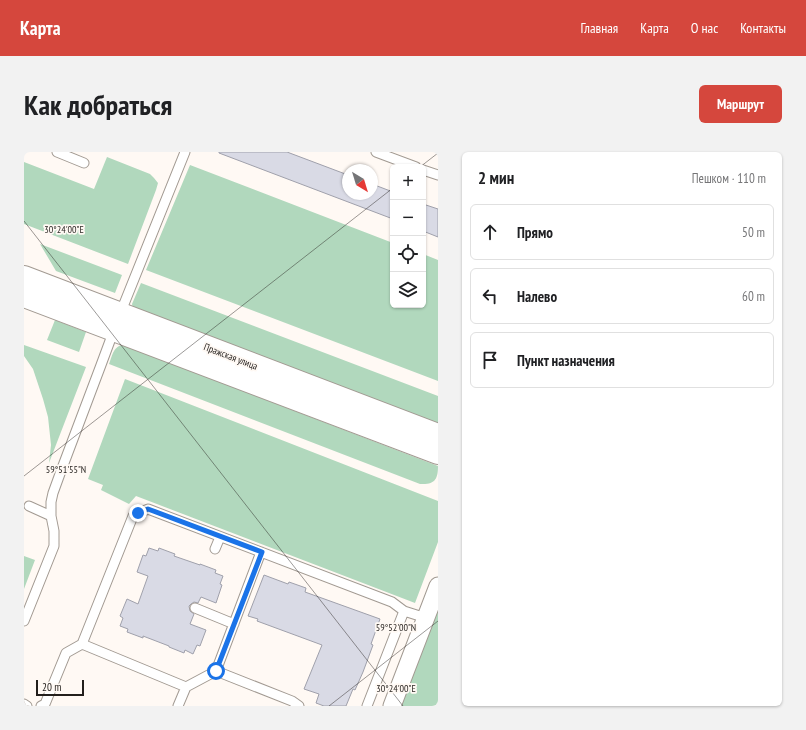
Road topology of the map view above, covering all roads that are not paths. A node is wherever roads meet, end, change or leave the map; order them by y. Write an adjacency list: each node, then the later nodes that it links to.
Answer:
1 (57, 152): 4 (lane)
2 (185, 152): 10 (lane)
3 (376, 152): 5 (lane)
4 (84, 162)
5 (408, 164)
6 (426, 171): 7 (lane)
7 (438, 175)
8 (24, 277): 10 (street, Пражская улица)
9 (24, 296): 10 (street, Пражская улица)
10 (117, 322): 11 (street, Пражская улица); 12 (street, Пражская улица); 14 (lane)
11 (438, 435)
12 (438, 453)
13 (29, 506): 14 (lane)
14 (51, 516): 22 (lane)
15 (220, 537): 16 (lane); 17 (lane); 24 (lane)
16 (215, 549)
17 (262, 552): 20 (lane); 23 (lane)
18 (438, 586): 21 (street)
19 (195, 608): 23 (lane)
20 (404, 611): 21 (lane); 32 (lane)
21 (426, 618): 33 (street)
22 (24, 621)
23 (234, 624): 25 (lane)
24 (82, 644): 26 (lane); 29 (lane)
25 (216, 671): 26 (lane); 31 (lane)
26 (186, 687): 30 (lane)
27 (24, 704): 28 (lane)
28 (27, 706)
29 (41, 706)
30 (178, 706)
31 (299, 706)
32 (367, 706)
33 (392, 706)

